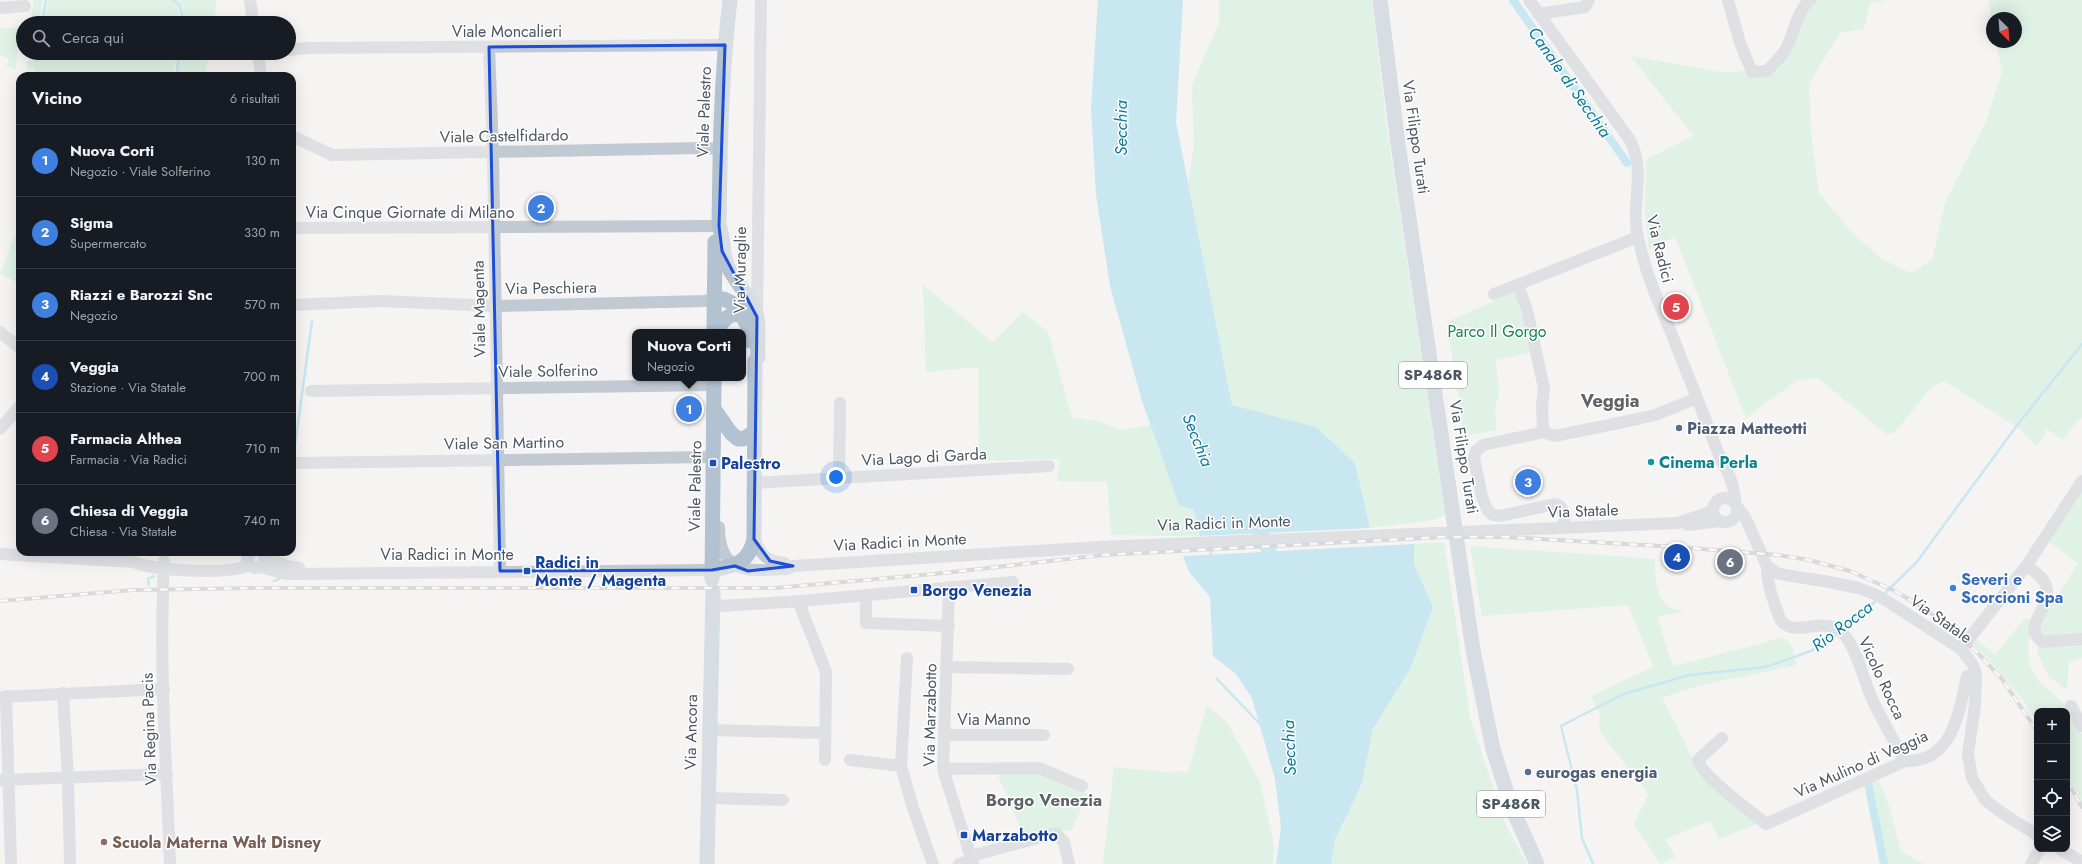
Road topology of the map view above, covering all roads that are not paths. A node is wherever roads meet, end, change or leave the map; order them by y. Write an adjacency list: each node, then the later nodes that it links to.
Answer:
1 (250, 0): 12 (street)
2 (730, 0): 13 (main road, Viale Palestro)
3 (761, 0): 30 (street, Via Muraglie)
4 (1380, 0): 122 (main road, Via Filippo Turati / SP486R)
5 (1529, 0): 11 (street, Via Radici)
6 (1589, 0): 11 (street)
7 (1728, 0): 8 (street)
8 (1810, 0)
9 (25, 6): 10 (street)
10 (0, 8)
11 (1538, 14): 24 (street, Via Radici)
12 (252, 16)
13 (725, 45): 14 (street, Viale Moncalieri); 19 (main road, Viale Palestro)
14 (489, 47): 15 (street, Viale Moncalieri); 20 (street, Viale Magenta)
15 (296, 49)
16 (259, 60): 17 (street)
17 (260, 72)
18 (296, 138): 20 (street, Viale Castelfidardo)
19 (720, 149): 20 (street, Viale Castelfidardo); 21 (main road, Viale Palestro)
20 (493, 152): 23 (street, Viale Magenta)
21 (720, 226): 23 (street, Via Cinque Giornate di Milano); 27 (main road, Viale Palestro); 30 (main road, Viale Palestro)
22 (296, 228): 23 (street, Via Cinque Giornate di Milano)
23 (494, 228): 29 (street, Viale Magenta)
24 (1638, 237): 25 (street); 42 (street, Via Radici)
25 (1518, 284): 26 (street); 47 (street)
26 (1494, 294)
27 (714, 298): 29 (street, Via Peschiera); 31 (main road, Viale Palestro); 37 (main road)
28 (296, 305): 29 (street, Via Peschiera)
29 (496, 306): 39 (street, Viale Magenta)
30 (757, 317): 37 (main road, Via Muraglie)
31 (715, 329)
32 (717, 329): 41 (main road)
33 (0, 332): 35 (street)
34 (0, 344): 36 (street)
35 (16, 344)
36 (16, 346)
37 (756, 361): 41 (main road, Via Muraglie)
38 (714, 382): 39 (street, Viale Solferino); 44 (main road, Viale Palestro)
39 (496, 387): 40 (street, Viale Solferino); 50 (street, Viale Magenta)
40 (311, 391)
41 (754, 397): 48 (main road, Via Muraglie)
42 (1697, 398): 47 (street); 52 (street, Via Radici)
43 (840, 403): 54 (street)
44 (714, 409): 48 (main road); 49 (main road, Viale Palestro)
45 (16, 411): 46 (street)
46 (0, 429)
47 (1541, 431): 63 (street)
48 (754, 432): 56 (main road, Via Muraglie)
49 (713, 457): 50 (street, Viale San Martino); 57 (main road, Viale Palestro)
50 (498, 459): 51 (street, Viale San Martino); 76 (street, Viale Magenta)
51 (296, 463)
52 (1722, 463): 58 (street); 59 (street)
53 (1049, 466): 54 (street, Via Lago di Garda)
54 (839, 478): 56 (street, Via Lago di Garda)
55 (2082, 481): 75 (street)
56 (754, 484): 65 (main road, Via Muraglie)
57 (712, 495): 72 (street); 78 (main road, Viale Palestro)
58 (1719, 500): 59 (street); 60 (street)
59 (1736, 505): 61 (street); 66 (street)
60 (1713, 511): 61 (street); 62 (street, Via Statale)
61 (1724, 522): 62 (street, Via Statale); 66 (street)
62 (1678, 523): 63 (street, Via Statale)
63 (1564, 528): 64 (street, Via Statale)
64 (1490, 531): 73 (street, Via Radici in Monte)
65 (754, 539): 72 (main road, Via Muraglie); 73 (street)
66 (1756, 541): 74 (street)
67 (0, 554): 68 (street, Via Radici in Monte)
68 (16, 555)
69 (34, 556): 71 (street, Via Radici in Monte)
70 (253, 557): 71 (street, Via Radici in Monte); 76 (street, Via Radici in Monte)
71 (164, 564): 89 (street, Via Regina Pacis)
72 (735, 566): 73 (street, Via Radici in Monte); 78 (main road, Via Radici in Monte)
73 (793, 566)
74 (1767, 566): 84 (street, Via Statale); 101 (street, Vicolo Rocca)
75 (2027, 566): 83 (street); 84 (street)
76 (500, 571): 78 (street, Via Radici in Monte)
77 (1014, 582): 79 (street)
78 (712, 587): 81 (street); 94 (main road, Via Ancora)
79 (949, 587): 80 (street); 82 (street, Via Marzabotto)
80 (866, 594): 81 (street); 82 (street)
81 (801, 601): 95 (street)
82 (949, 626): 86 (street, Via Marzabotto)
83 (2082, 639)
84 (1961, 649): 88 (street, Via Statale)
85 (907, 658): 102 (street)
86 (947, 667): 87 (street); 97 (street, Via Marzabotto)
87 (1068, 669)
88 (1976, 674): 101 (street, Via Mulino di Veggia); 110 (street)
89 (164, 689): 90 (street); 104 (street, Via Regina Pacis)
90 (63, 693): 91 (street); 105 (street)
91 (3, 696): 106 (street)
92 (2071, 706): 93 (street)
93 (2082, 726)
94 (710, 730): 95 (street); 108 (main road, Via Ancora)
95 (824, 733): 99 (street)
96 (1044, 734): 97 (street, Via Manno)
97 (944, 735): 103 (street, Via Marzabotto)
98 (1722, 738): 101 (street, Via Mulino di Veggia)
99 (825, 760)
100 (850, 760): 102 (street)
101 (1905, 761)
102 (901, 766): 119 (street)
103 (943, 769): 107 (street); 113 (street, Via Marzabotto)
104 (167, 774): 105 (street); 117 (street, Via Regina Pacis)
105 (68, 778): 106 (street); 116 (street)
106 (5, 780): 115 (street)
107 (1082, 786)
108 (708, 798): 109 (street); 118 (main road, Via Ancora)
109 (783, 800)
110 (2034, 833)
111 (2038, 852): 123 (street)
112 (2065, 852): 114 (street)
113 (972, 860): 120 (street); 121 (street)
114 (2082, 862)
115 (11, 864)
116 (70, 864)
117 (170, 864)
118 (707, 864)
119 (933, 864)
120 (959, 864)
121 (1069, 864)
122 (1537, 864)
123 (2031, 864)

